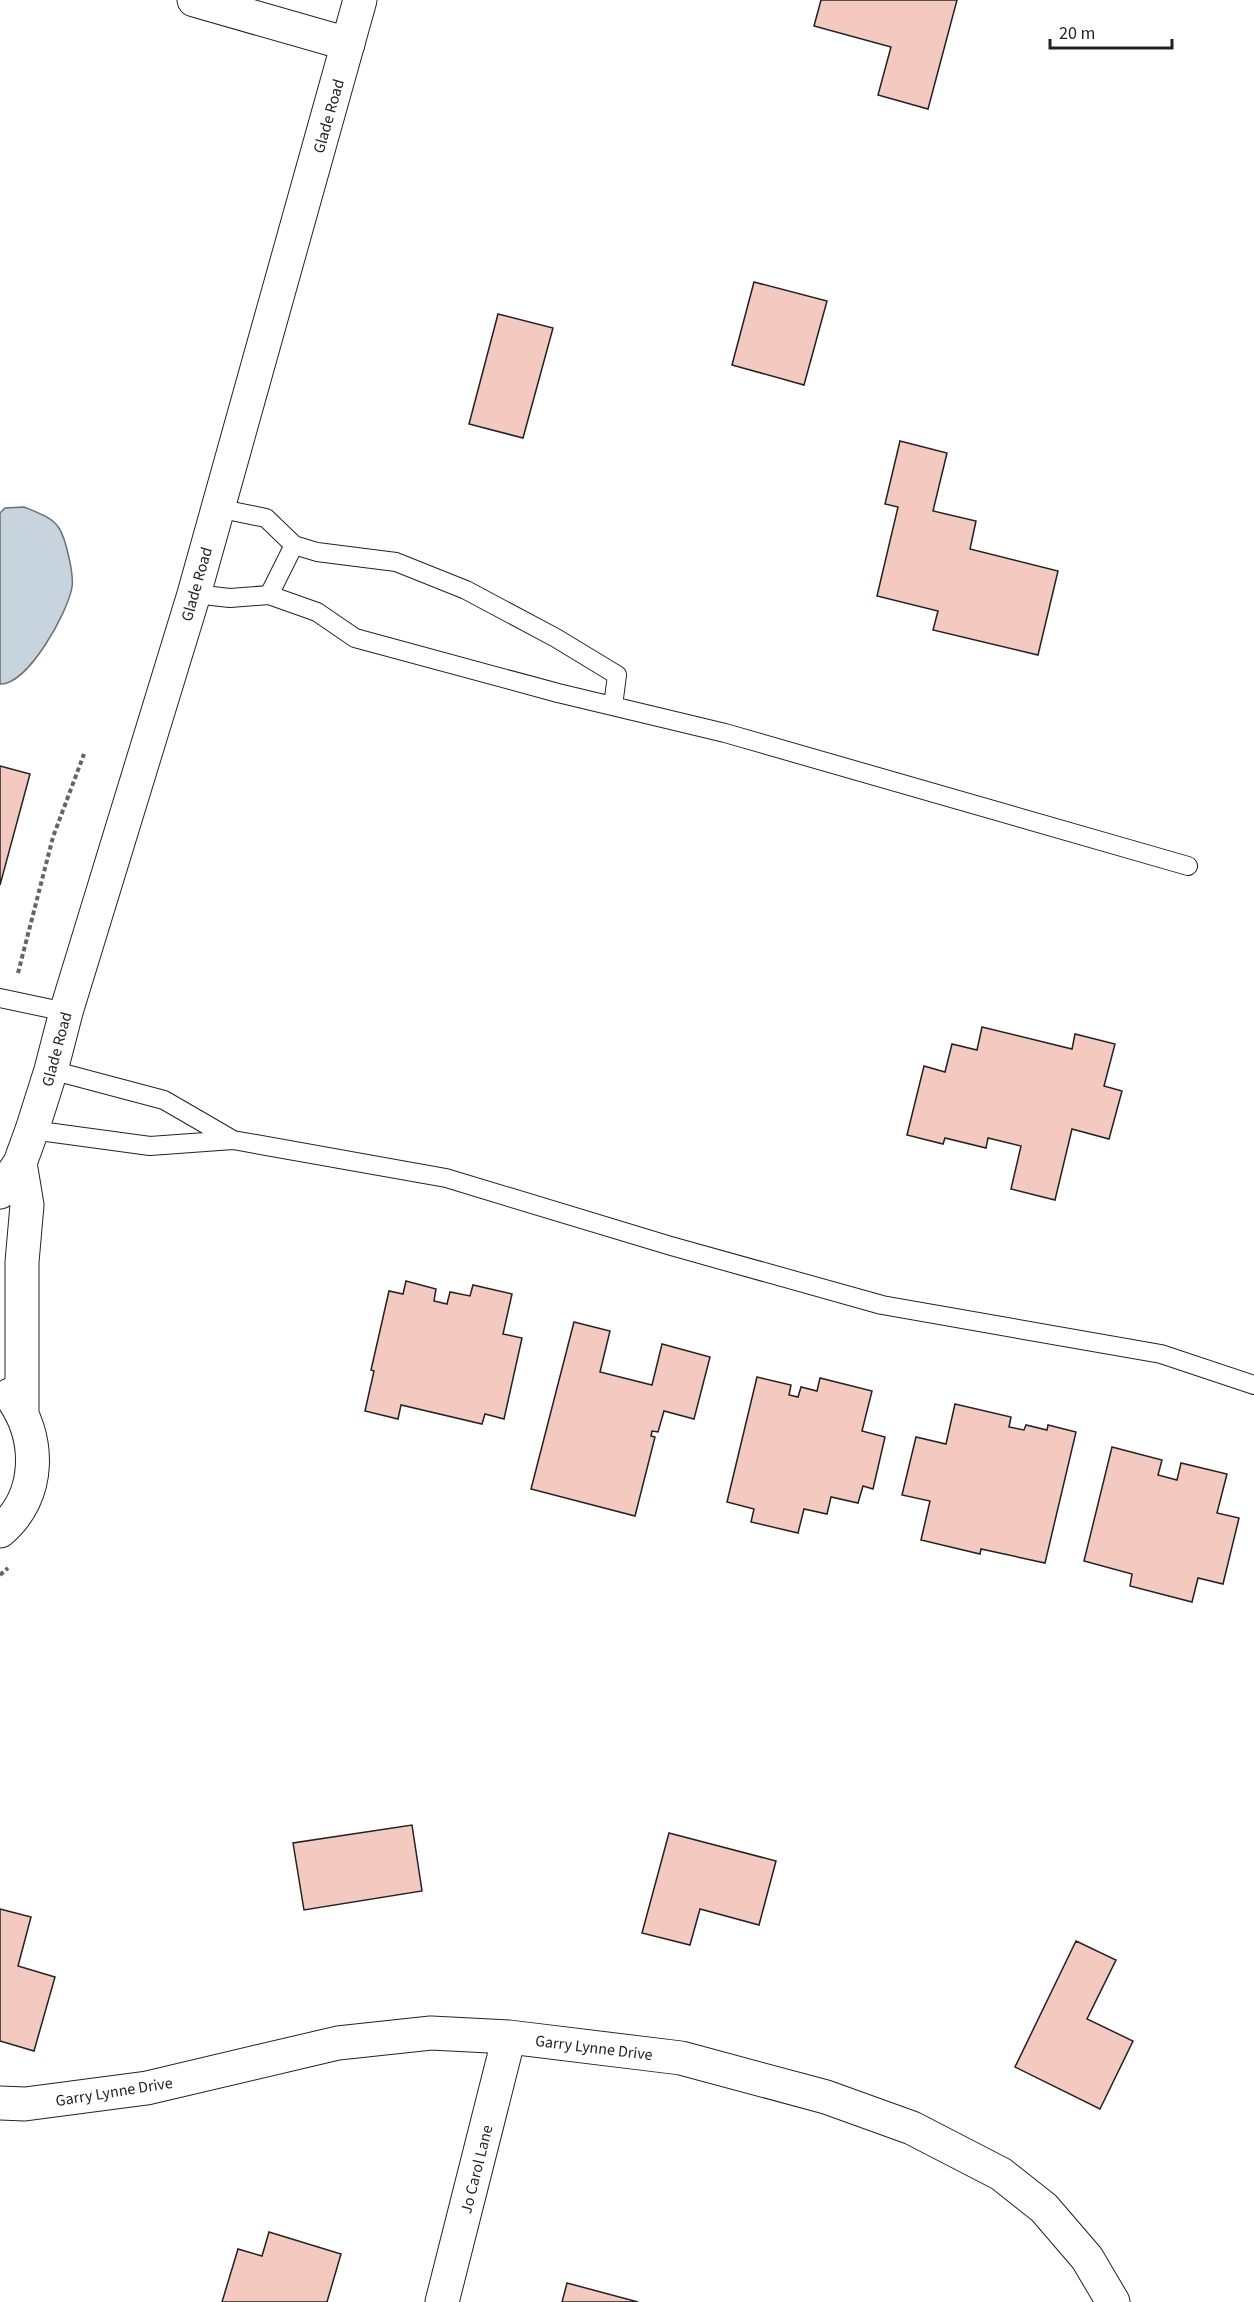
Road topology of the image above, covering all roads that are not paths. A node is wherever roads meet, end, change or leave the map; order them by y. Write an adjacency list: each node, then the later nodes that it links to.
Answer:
1 (194, 0): 3 (main road)
2 (360, 0): 3 (main road, Glade Road)
3 (348, 44): 4 (main road, Glade Road)
4 (217, 508): 5 (lane); 6 (main road, Glade Road)
5 (294, 545): 7 (lane); 8 (lane)
6 (194, 594): 7 (lane); 11 (main road, Glade Road)
7 (269, 595): 8 (lane)
8 (613, 706): 9 (lane)
9 (1188, 866)
10 (6, 1000): 11 (lane)
11 (66, 1012): 12 (main road, Glade Road)
12 (51, 1070): 13 (main road, Glade Road); 14 (lane)
13 (32, 1130): 14 (lane); 15 (main road, Glade Road)
14 (233, 1140): 17 (lane)
15 (20, 1163): 16 (main road, Glade Road); 19 (main road, Glade Road)
16 (0, 1192)
17 (1254, 1385)
18 (0, 1386): 19 (main road, Glade Road)
19 (22, 1413): 20 (main road, Glade Road)
20 (0, 1531)
21 (509, 2037): 22 (main road, Garry Lynne Drive); 23 (main road, Jo Carol Lane); 24 (main road, Garry Lynne Drive)
22 (0, 2103)
23 (442, 2302)
24 (1113, 2302)

